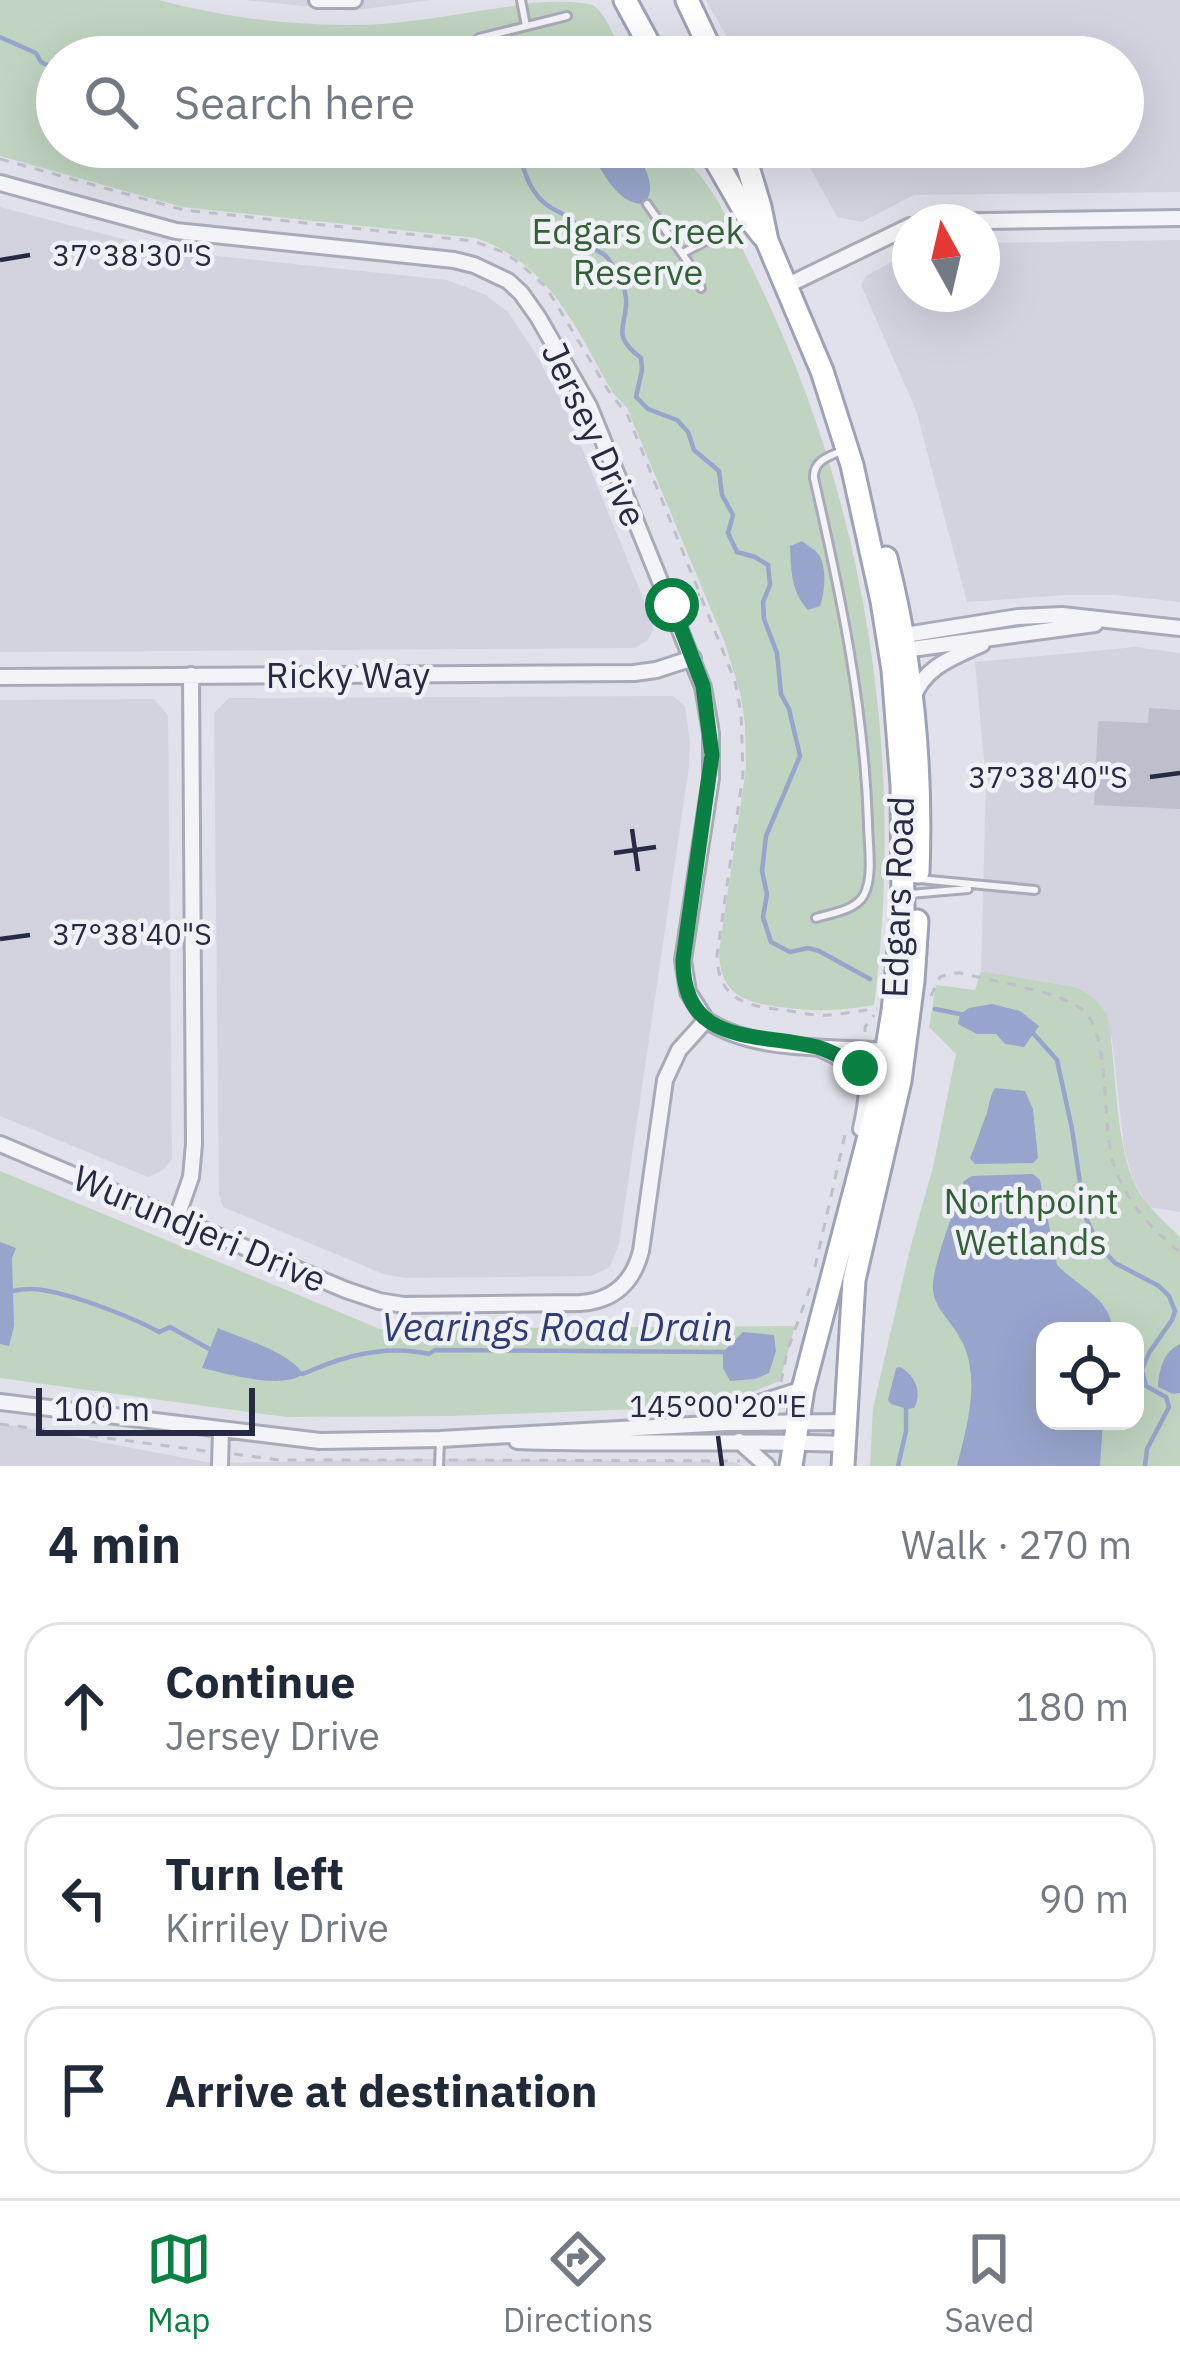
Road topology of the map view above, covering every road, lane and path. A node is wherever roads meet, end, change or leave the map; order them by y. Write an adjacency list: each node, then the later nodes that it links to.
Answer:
1 (316, 0): 2 (street)
2 (354, 0)
3 (521, 0): 7 (lane)
4 (625, 0): 9 (main road)
5 (687, 0): 10 (main road)
6 (567, 16): 7 (lane)
7 (526, 26): 8 (lane)
8 (487, 36)
9 (645, 36)
10 (704, 36)
11 (0, 159): 25 (path)
12 (720, 168): 16 (main road, Edgars Road)
13 (748, 168): 20 (main road, Edgars Road)
14 (0, 183): 26 (street, Jersey Drive)
15 (647, 204): 21 (lane)
16 (748, 218): 20 (main road, Edgars Road); 21 (lane)
17 (1180, 218): 18 (street)
18 (1000, 221)
19 (892, 235): 22 (street)
20 (767, 241): 22 (main road, Edgars Road)
21 (682, 254): 23 (lane)
22 (786, 286): 24 (main road, Edgars Road)
23 (701, 288)
24 (850, 457): 30 (main road, Edgars Road); 38 (lane)
25 (701, 593): 26 (path); 42 (path)
26 (672, 605): 31 (street, Jersey Drive)
27 (1124, 620): 28 (street); 29 (street); 30 (street)
28 (1180, 628)
29 (997, 636): 30 (street); 34 (street)
30 (896, 643): 34 (main road, Edgars Road); 35 (main road, Edgars Road)
31 (693, 658): 32 (street, Ricky Way); 40 (street, Jersey Drive)
32 (190, 675): 33 (street, Ricky Way); 46 (street)
33 (0, 677)
34 (912, 704): 35 (main road, Edgars Road)
35 (910, 886): 36 (lane); 36 (lane); 43 (main road, Edgars Road)
36 (984, 887): 37 (lane)
37 (1035, 890)
38 (816, 918)
39 (928, 1002): 47 (path)
40 (706, 1019): 41 (street); 46 (street, Wurundjeri Drive)
41 (819, 1048): 42 (street); 48 (street)
42 (862, 1049): 43 (street)
43 (894, 1057): 48 (main road, Edgars Road); 57 (main road, Edgars Road)
44 (848, 1122): 50 (path)
45 (0, 1144): 46 (street, Wurundjeri Drive)
46 (177, 1217)
47 (1180, 1252)
48 (831, 1283): 49 (main road, Edgars Road)
49 (803, 1389): 50 (street); 54 (main road, Edgars Road)
50 (781, 1396): 52 (street)
51 (0, 1402): 53 (street)
52 (728, 1423): 54 (street); 55 (street)
53 (221, 1430): 55 (street); 58 (street)
54 (796, 1432): 56 (street); 57 (street); 61 (main road, Edgars Road)
55 (440, 1439): 56 (street); 59 (lane)
56 (739, 1441): 60 (street)
57 (845, 1444)
58 (220, 1466)
59 (440, 1466)
60 (766, 1466)
61 (791, 1466)

